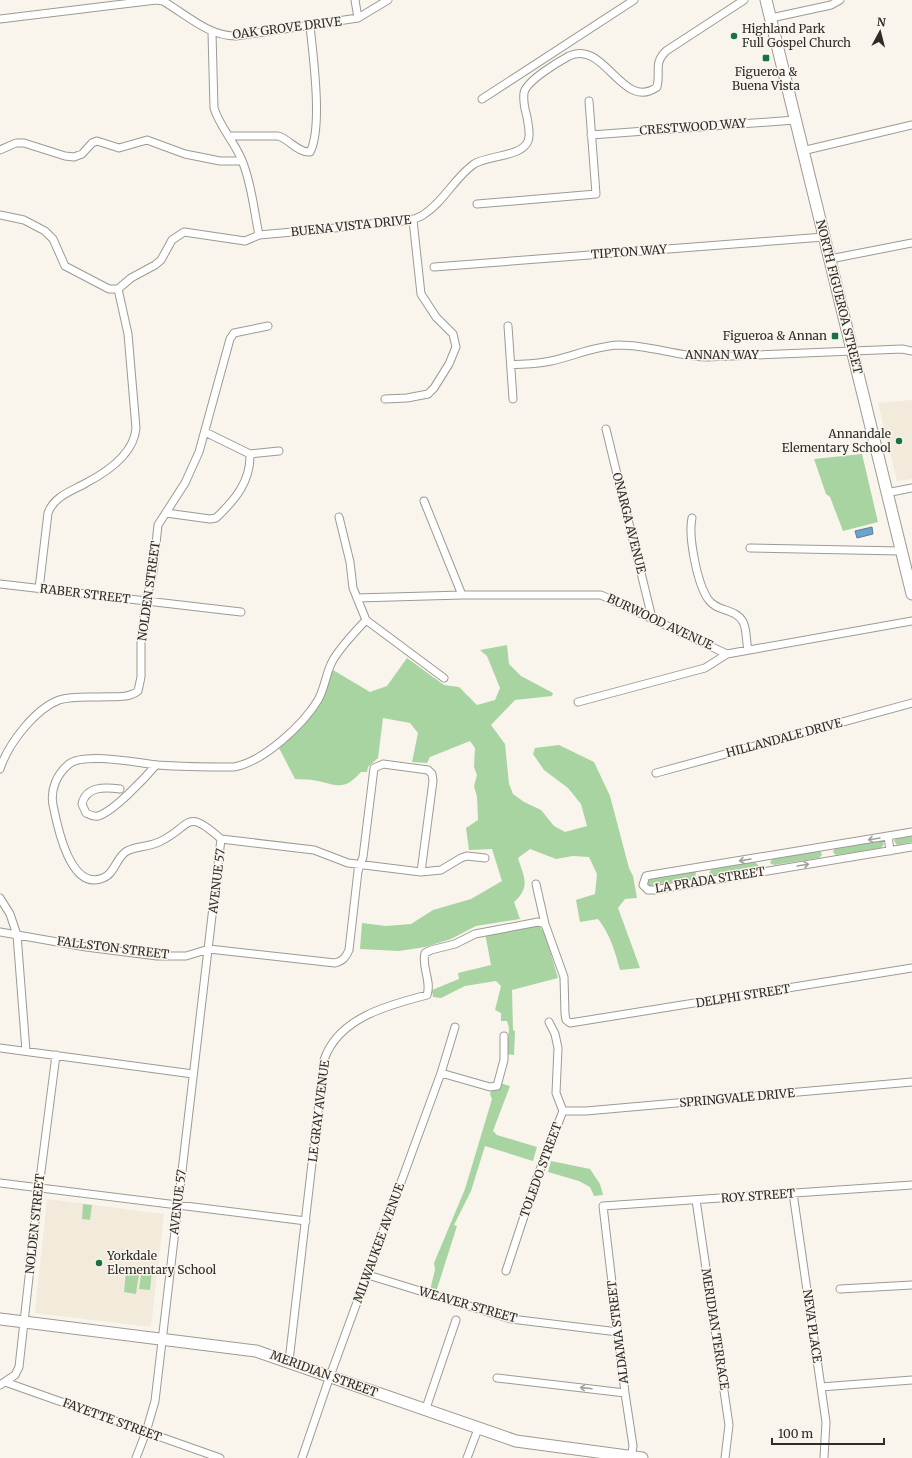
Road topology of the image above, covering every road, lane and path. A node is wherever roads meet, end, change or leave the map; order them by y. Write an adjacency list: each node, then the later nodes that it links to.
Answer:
1 (97, 0): 8 (street)
2 (355, 0): 9 (street)
3 (388, 0): 9 (street, OAK GROVE DRIVE)
4 (634, 0): 14 (street)
5 (744, 0): 15 (street)
6 (766, 0): 10 (street, NORTH FIGUEROA STREET)
7 (840, 0): 10 (street)
8 (97, 8): 11 (street, OAK GROVE DRIVE); 13 (street, OAK GROVE DRIVE)
9 (358, 18): 12 (street, OAK GROVE DRIVE)
10 (771, 18): 18 (street, NORTH FIGUEROA STREET)
11 (0, 19)
12 (310, 26): 13 (street, OAK GROVE DRIVE); 21 (street)
13 (212, 32): 21 (street)
14 (524, 73): 15 (street); 16 (street)
15 (530, 82): 27 (street, BUENA VISTA DRIVE)
16 (482, 99)
17 (588, 101): 20 (street)
18 (795, 120): 20 (street, CRESTWOOD WAY); 23 (street, NORTH FIGUEROA STREET)
19 (912, 125): 23 (street)
20 (591, 135): 25 (street)
21 (229, 136): 24 (street)
22 (0, 150): 24 (street)
23 (802, 151): 29 (street, NORTH FIGUEROA STREET)
24 (242, 161): 28 (street)
25 (477, 204)
26 (0, 215): 33 (street)
27 (413, 220): 28 (street, BUENA VISTA DRIVE); 39 (street)
28 (259, 235): 33 (street, BUENA VISTA DRIVE)
29 (824, 237): 31 (street, NORTH FIGUEROA STREET); 32 (street, TIPTON WAY)
30 (912, 243): 31 (street)
31 (830, 259): 36 (street, NORTH FIGUEROA STREET)
32 (434, 267)
33 (118, 289): 55 (street)
34 (268, 326): 42 (street, NOLDEN STREET)
35 (508, 326): 38 (street)
36 (852, 351): 37 (street, ANNAN WAY); 38 (street, ANNAN WAY); 46 (street, NORTH FIGUEROA STREET)
37 (912, 351)
38 (511, 365): 40 (street)
39 (385, 399)
40 (513, 399)
41 (606, 429): 61 (street, ONARGA AVENUE)
42 (205, 432): 44 (street); 48 (street, NOLDEN STREET)
43 (279, 450): 44 (street)
44 (250, 454): 48 (street)
45 (912, 488): 46 (street)
46 (886, 493): 52 (street, NORTH FIGUEROA STREET)
47 (424, 501): 57 (street)
48 (166, 513): 59 (street, NOLDEN STREET)
49 (338, 517): 58 (street)
50 (692, 518): 64 (street)
51 (750, 548): 52 (street)
52 (901, 551): 53 (street, NORTH FIGUEROA STREET)
53 (909, 569): 56 (street, NORTH FIGUEROA STREET)
54 (0, 584): 55 (street, RABER STREET)
55 (39, 589): 59 (street, RABER STREET)
56 (912, 594)
57 (462, 595): 58 (street, BURWOOD AVENUE); 61 (street, BURWOOD AVENUE)
58 (357, 598): 62 (street)
59 (146, 602): 60 (street, RABER STREET); 70 (street, NOLDEN STREET)
60 (242, 612)
61 (652, 618): 65 (street, BURWOOD AVENUE)
62 (366, 620): 66 (street); 69 (street, AVENUE 57)
63 (912, 621): 64 (street, BURWOOD AVENUE)
64 (748, 650): 65 (street, BURWOOD AVENUE)
65 (728, 654): 67 (street)
66 (444, 678)
67 (578, 702)
68 (912, 703): 71 (street, HILLANDALE DRIVE)
69 (156, 765): 72 (street); 75 (street, AVENUE 57)
70 (0, 769)
71 (656, 773)
72 (120, 789)
73 (912, 832): 74 (street, LA PRADA STREET)
74 (888, 836): 76 (street, LA PRADA STREET, one-way to 76); 78 (street)
75 (221, 839): 82 (street); 92 (street, AVENUE 57)
76 (826, 847): 79 (street, LA PRADA STREET); 81 (street)
77 (912, 847): 78 (street, LA PRADA STREET)
78 (890, 851): 81 (street, LA PRADA STREET)
79 (765, 857): 83 (street, LA PRADA STREET, one-way to 83); 84 (street)
80 (485, 858): 85 (street)
81 (829, 860): 84 (street, LA PRADA STREET, one-way to 81)
82 (361, 864): 85 (street); 85 (street); 92 (street, FALLSTON STREET)
83 (702, 868): 86 (street); 86 (street, LA PRADA STREET)
84 (767, 871): 86 (street, LA PRADA STREET)
85 (421, 872)
86 (704, 881)
87 (536, 884): 89 (street)
88 (0, 898): 91 (street)
89 (545, 924): 93 (street, DELPHI STREET); 111 (street, LE GRAY AVENUE)
90 (0, 932): 91 (street, FALLSTON STREET)
91 (17, 935): 92 (street, FALLSTON STREET); 98 (street)
92 (209, 949): 101 (street, AVENUE 57)
93 (912, 968)
94 (549, 1022): 103 (street, TOLEDO STREET)
95 (455, 1027): 100 (street, MILWAUKEE AVENUE)
96 (504, 1036): 100 (street)
97 (0, 1048): 98 (street)
98 (26, 1051): 99 (street)
99 (56, 1055): 101 (street); 106 (street, NOLDEN STREET)
100 (441, 1073): 113 (street, MILWAUKEE AVENUE)
101 (193, 1074): 109 (street, AVENUE 57)
102 (912, 1082): 103 (street, SPRINGVALE DRIVE)
103 (563, 1111): 112 (street, TOLEDO STREET)
104 (0, 1183): 106 (street)
105 (912, 1185): 107 (street, ROY STREET)
106 (38, 1188): 109 (street); 118 (street, NOLDEN STREET)
107 (794, 1193): 108 (street, ROY STREET); 126 (street, NEVA PLACE)
108 (696, 1200): 110 (street, ROY STREET); 136 (street, MERIDIAN TERRACE)
109 (178, 1205): 111 (street); 120 (street, AVENUE 57)
110 (603, 1206): 119 (street, ALDAMA STREET)
111 (306, 1221): 121 (street, LE GRAY AVENUE)
112 (506, 1271)
113 (368, 1275): 119 (street, WEAVER STREET); 122 (street, MILWAUKEE AVENUE)
114 (912, 1284): 115 (street)
115 (840, 1289)
116 (0, 1319): 118 (street, MERIDIAN STREET)
117 (456, 1320): 128 (street)
118 (23, 1322): 120 (street, MERIDIAN STREET); 125 (street, NOLDEN STREET)
119 (618, 1332): 127 (street, ALDAMA STREET)
120 (162, 1339): 121 (street, MERIDIAN STREET); 130 (street, AVENUE 57)
121 (289, 1361): 122 (street, MERIDIAN STREET)
122 (330, 1376): 128 (street, MERIDIAN STREET); 133 (street, MILWAUKEE AVENUE)
123 (497, 1378): 127 (street, one-way to 123)
124 (912, 1380): 126 (street)
125 (2, 1383): 130 (street, FAYETTE STREET)
126 (821, 1387): 137 (street, NEVA PLACE)
127 (624, 1393): 135 (street, ALDAMA STREET)
128 (426, 1411): 129 (street, MERIDIAN STREET)
129 (478, 1429): 134 (street); 135 (street, MERIDIAN STREET)
130 (146, 1432): 131 (street, AVENUE 57); 132 (street, FAYETTE STREET)
131 (136, 1458)
132 (220, 1458)
133 (302, 1458)
134 (467, 1458)
135 (634, 1458)
136 (725, 1458)
137 (824, 1458)

